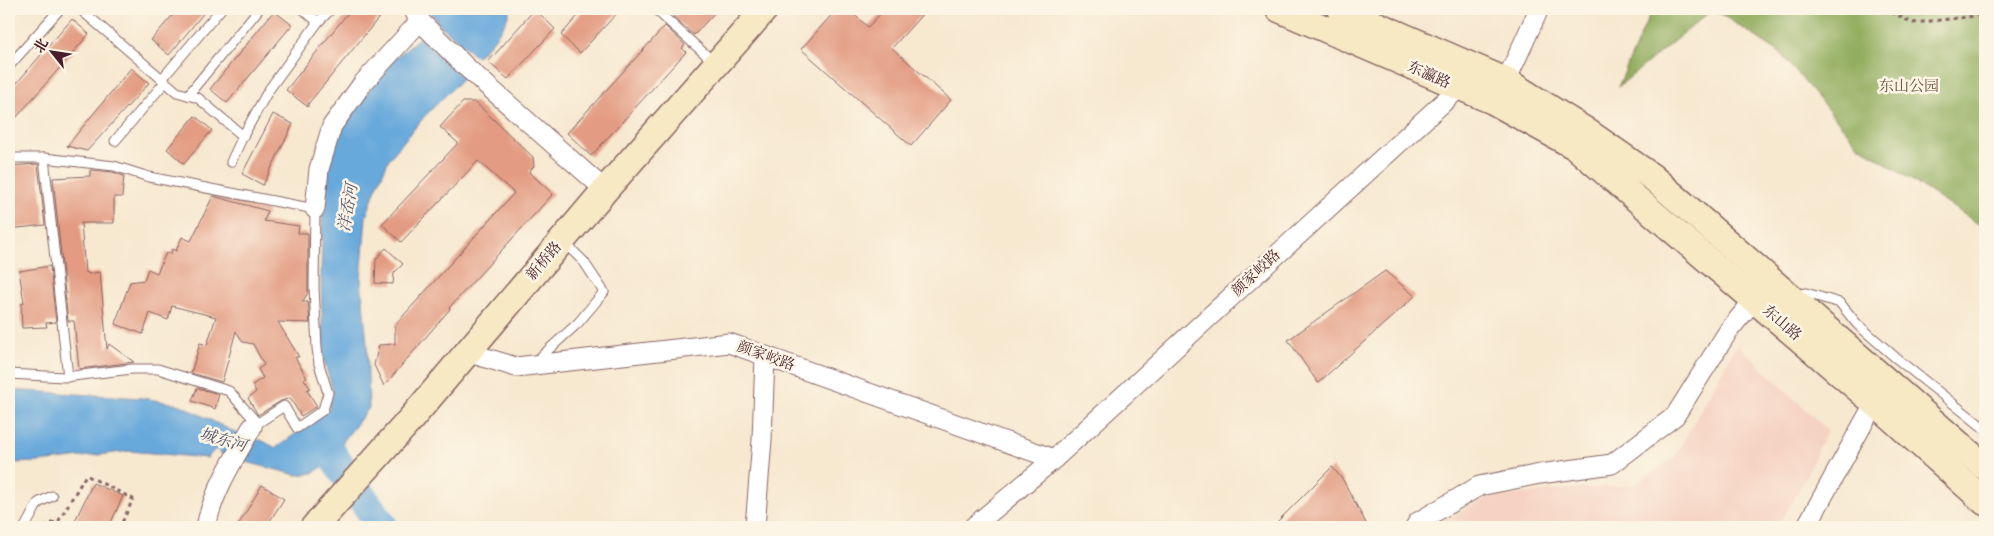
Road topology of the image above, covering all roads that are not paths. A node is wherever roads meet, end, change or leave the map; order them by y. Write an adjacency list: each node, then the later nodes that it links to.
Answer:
1 (60, 9): 15 (lane)
2 (80, 9): 16 (lane)
3 (220, 9): 16 (lane)
4 (259, 9): 19 (lane)
5 (303, 9): 13 (lane)
6 (331, 9): 13 (lane)
7 (656, 9): 14 (lane)
8 (764, 9): 14 (main road, 新桥路)
9 (1279, 9): 18 (main road, 东瀛路)
10 (1340, 9): 17 (main road, 东瀛路)
11 (1539, 9): 17 (street)
12 (417, 15): 26 (street); 27 (street)
13 (318, 22): 20 (lane)
14 (716, 63): 26 (main road, 新桥路)
15 (9, 66)
16 (164, 80): 19 (lane); 22 (lane)
17 (1506, 81): 21 (main road, 东瀛路)
18 (1459, 88): 21 (main road, 东瀛路); 39 (street, 颜家峧路)
19 (188, 95): 20 (lane)
20 (244, 136): 25 (lane)
21 (1579, 138): 29 (main road, 东山路); 30 (main road, 东山路)
22 (115, 141)
23 (9, 158): 24 (lane)
24 (44, 158): 27 (lane); 35 (lane)
25 (231, 162)
26 (605, 190): 28 (main road, 新桥路)
27 (314, 209): 37 (lane)
28 (562, 240): 31 (main road, 新桥路); 33 (lane)
29 (1789, 296): 36 (main road, 东山路); 38 (lane)
30 (1754, 300): 36 (main road, 东山路); 48 (street)
31 (466, 352): 33 (street, 颜家峧路); 43 (main road, 新桥路)
32 (765, 356): 33 (street, 颜家峧路); 39 (street, 颜家峧路); 46 (street)
33 (533, 365)
34 (9, 374): 35 (lane)
35 (68, 377): 37 (lane)
36 (1881, 392): 40 (main road, 东山路); 42 (main road, 东山路); 49 (street)
37 (255, 426): 45 (street)
38 (1985, 428)
39 (1054, 459): 47 (street, 颜家峧路)
40 (1985, 467)
41 (52, 496): 44 (lane)
42 (1985, 502)
43 (316, 523)
44 (25, 527)
45 (206, 527)
46 (756, 527)
47 (973, 527)
48 (1415, 527)
49 (1806, 527)

